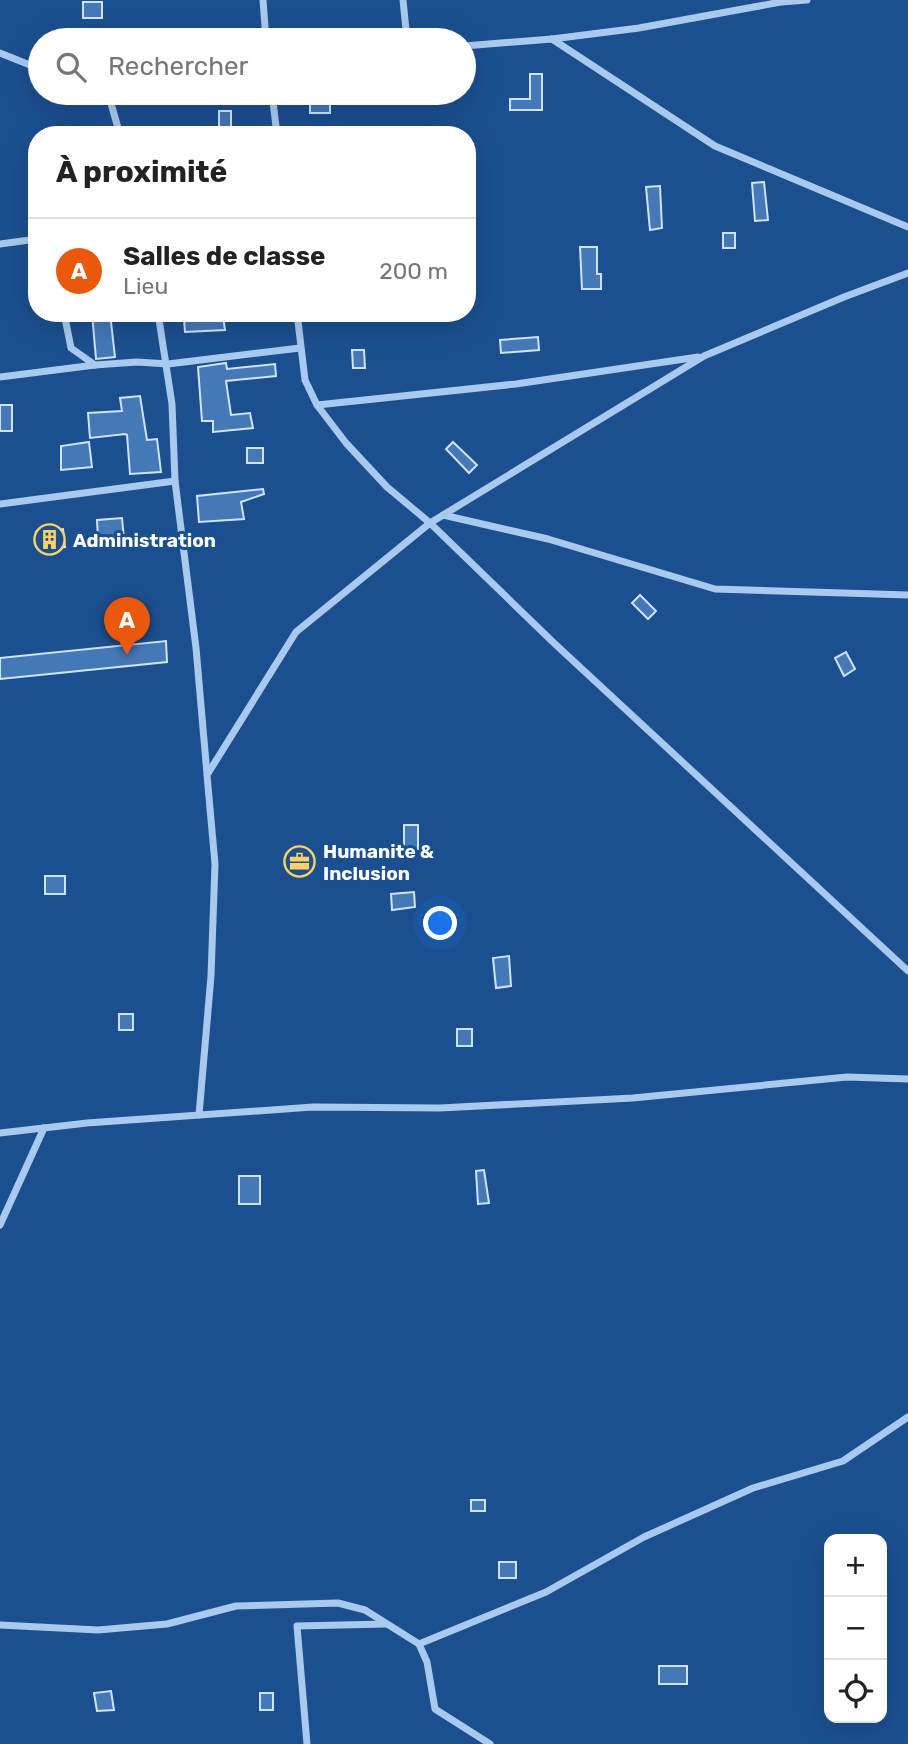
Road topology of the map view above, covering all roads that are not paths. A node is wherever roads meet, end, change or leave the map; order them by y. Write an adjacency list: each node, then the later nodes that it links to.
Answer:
1 (262, 0): 5 (street)
2 (403, 0): 6 (street)
3 (807, 0): 4 (street)
4 (781, 1): 7 (street)
5 (266, 28)
6 (406, 28)
7 (552, 39): 8 (street); 15 (street)
8 (476, 45)
9 (0, 53): 10 (street)
10 (28, 64)
11 (111, 105): 13 (street)
12 (273, 105): 14 (street)
13 (117, 126)
14 (276, 126)
15 (908, 227)
16 (28, 240): 17 (street)
17 (0, 244)
18 (908, 274): 23 (street)
19 (66, 322): 25 (street)
20 (160, 322): 24 (street)
21 (298, 322): 22 (street)
22 (300, 348): 24 (street); 27 (street)
23 (704, 356): 27 (street); 30 (street)
24 (168, 364): 25 (street); 28 (street)
25 (95, 365): 26 (street)
26 (0, 377)
27 (317, 404): 31 (street)
28 (175, 481): 29 (street); 33 (street)
29 (0, 504)
30 (443, 515): 31 (street); 32 (street)
31 (430, 523): 33 (street); 34 (street)
32 (908, 595)
33 (207, 775): 36 (street)
34 (908, 971)
35 (908, 1079): 36 (street)
36 (199, 1115): 37 (street)
37 (44, 1128): 38 (street); 39 (street)
38 (0, 1133)
39 (0, 1225)
40 (908, 1416): 43 (street)
41 (387, 1624): 42 (street); 43 (street); 44 (street)
42 (0, 1625)
43 (419, 1644): 45 (street)
44 (307, 1744)
45 (490, 1744)

